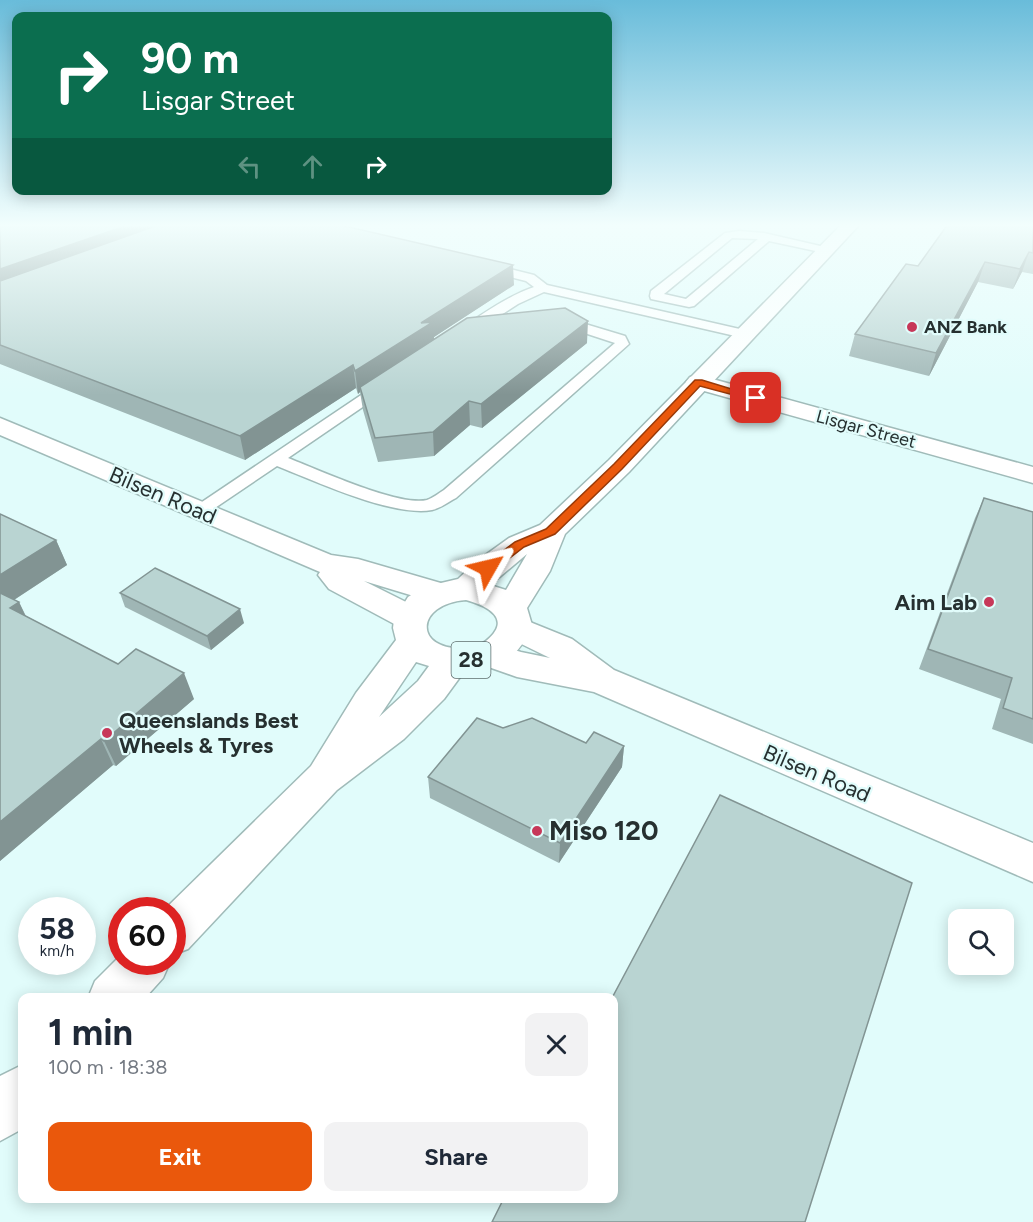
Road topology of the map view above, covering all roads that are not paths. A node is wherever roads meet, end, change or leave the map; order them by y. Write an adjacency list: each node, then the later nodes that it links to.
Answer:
1 (534, 281): 5 (lane)
2 (672, 281): 6 (lane)
3 (715, 281): 6 (lane)
4 (795, 281): 11 (main road, 28)
5 (543, 288): 7 (lane); 9 (lane)
6 (674, 302): 9 (lane)
7 (504, 306): 8 (lane); 12 (lane)
8 (527, 312)
9 (657, 316): 11 (lane)
10 (550, 318): 16 (lane)
11 (744, 334): 14 (main road, 28)
12 (454, 339)
13 (394, 379): 16 (lane)
14 (698, 382): 17 (main road, Lisgar Street); 19 (main road, 28)
15 (0, 426): 18 (main road, Bilsen Road)
16 (275, 459): 18 (lane)
17 (1033, 475)
18 (199, 510): 20 (main road, Bilsen Road)
19 (550, 531): 21 (main road, 28); 22 (main road, 28)
20 (325, 564): 21 (main road, Bilsen Road); 23 (main road, Bilsen Road)
21 (453, 591): 22 (main road); 23 (main road, 28)
22 (512, 617): 24 (main road, 28); 26 (main road, Bilsen Road)
23 (412, 630): 25 (main road, 28); 27 (main road, 28)
24 (492, 655): 25 (main road, 28); 26 (main road, Bilsen Road)
25 (453, 661): 27 (main road, 28)
26 (602, 680): 28 (main road, Bilsen Road)
27 (323, 779): 29 (main road, 28)
28 (1033, 863)
29 (186, 920)
30 (134, 975): 31 (main road)
31 (117, 993)
32 (18, 1095): 33 (main road)
33 (0, 1114)

